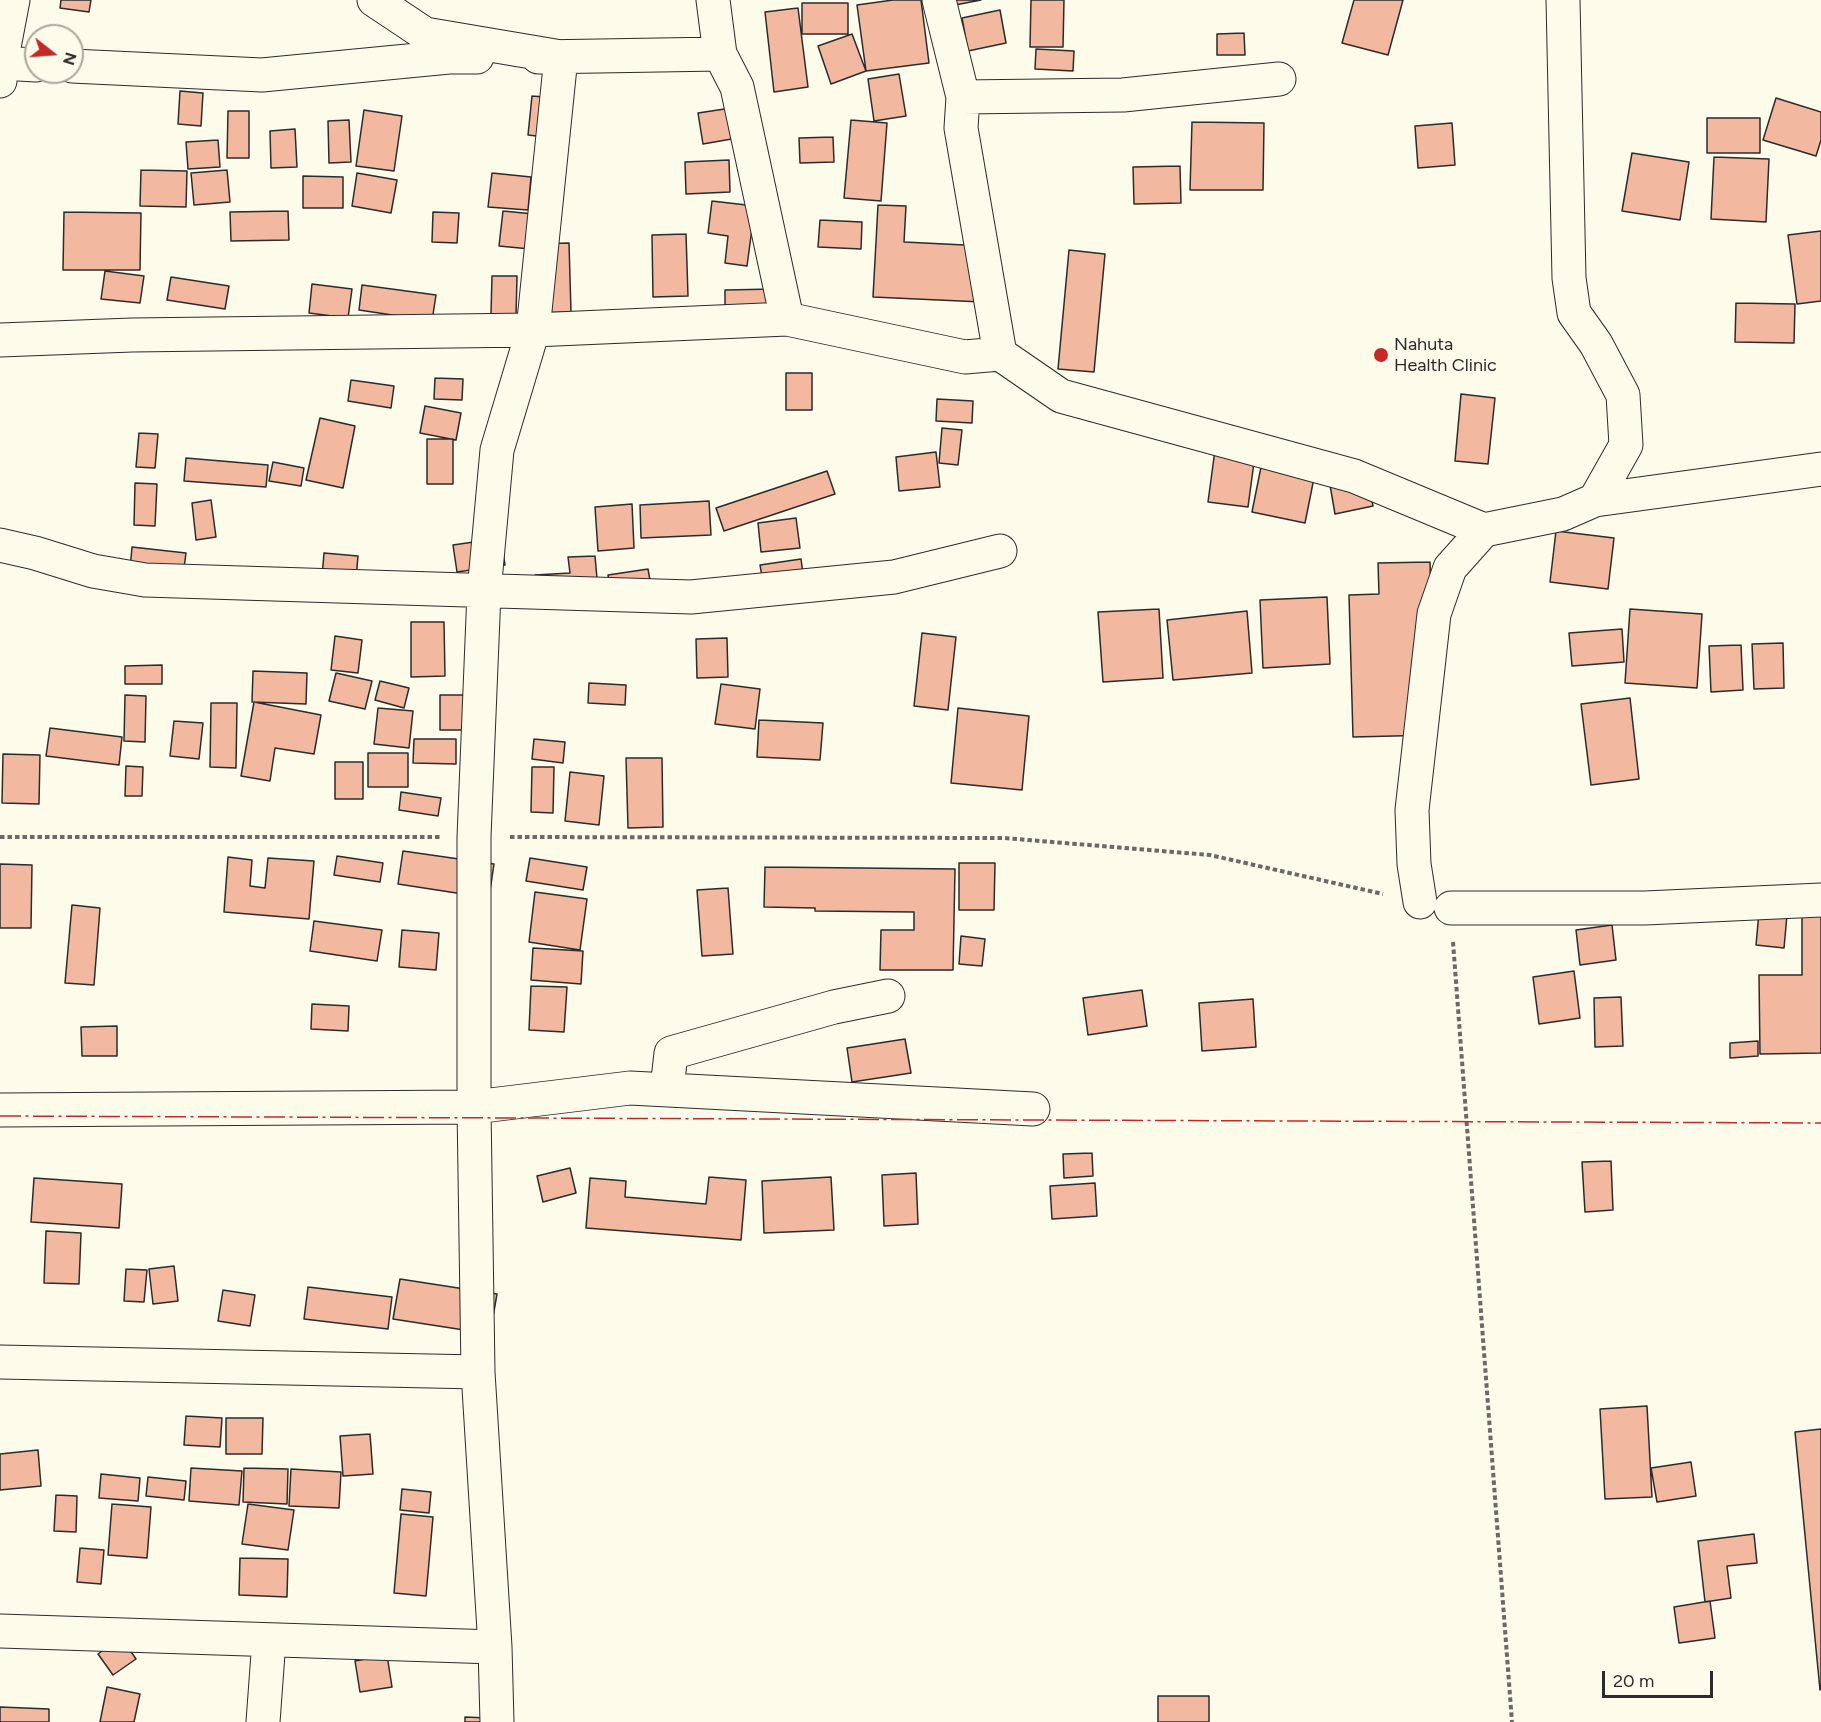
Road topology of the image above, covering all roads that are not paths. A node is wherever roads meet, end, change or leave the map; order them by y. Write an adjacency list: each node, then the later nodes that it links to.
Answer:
1 (13, 0): 10 (street)
2 (374, 0): 7 (street)
3 (713, 0): 6 (street)
4 (939, 0): 12 (street)
5 (1563, 0): 18 (street)
6 (720, 54): 7 (street); 13 (street)
7 (561, 57): 9 (street); 14 (street)
8 (24, 66): 10 (street)
9 (84, 67)
10 (0, 69)
11 (1280, 79): 12 (street)
12 (963, 98): 16 (street)
13 (787, 319): 14 (street); 16 (street)
14 (533, 330): 15 (street); 22 (street)
15 (0, 340)
16 (1000, 354): 19 (street)
17 (1821, 469): 18 (street)
18 (1595, 500): 19 (street)
19 (1484, 530): 23 (street)
20 (0, 544): 22 (street)
21 (1000, 551): 22 (street)
22 (484, 592): 26 (street)
23 (1821, 900)
24 (888, 996): 25 (street)
25 (667, 1089): 26 (street); 27 (street)
26 (474, 1107): 28 (street); 30 (street)
27 (1033, 1109)
28 (0, 1110)
29 (0, 1362): 30 (street)
30 (478, 1372): 33 (street)
31 (0, 1631): 32 (street)
32 (269, 1640): 33 (street); 34 (street)
33 (495, 1647): 35 (street)
34 (263, 1722)
35 (496, 1722)

